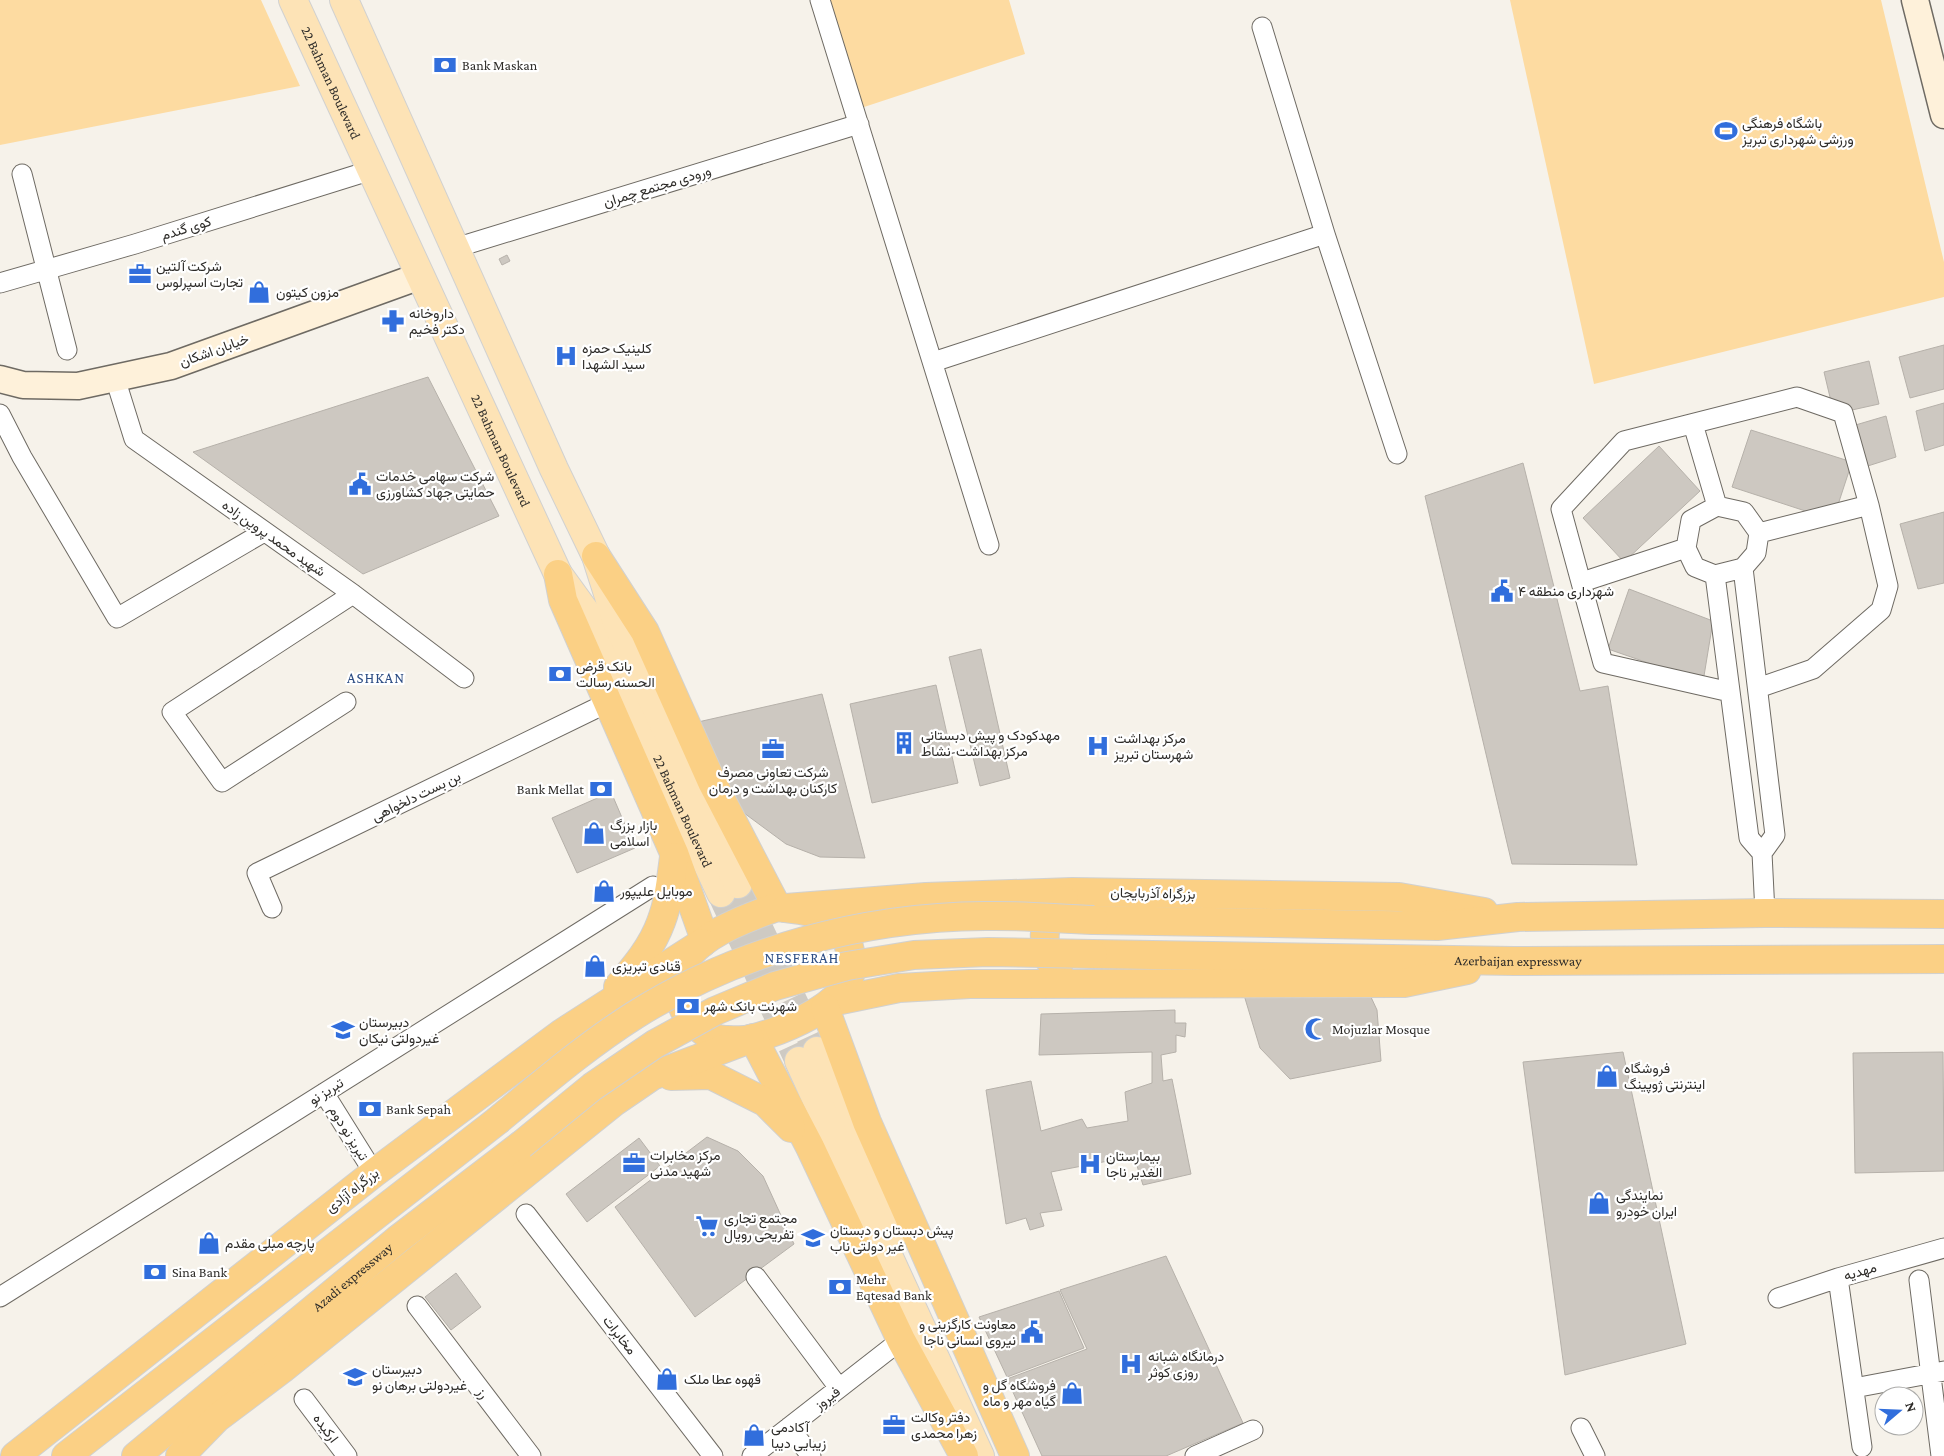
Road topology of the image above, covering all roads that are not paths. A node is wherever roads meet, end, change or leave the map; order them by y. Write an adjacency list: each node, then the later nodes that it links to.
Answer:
1 (293, 0): 9 (main road, 22 Bahman Boulevard)
2 (344, 0): 12 (main road, 22 Bahman Boulevard)
3 (820, 0): 8 (street)
4 (1915, 0): 6 (main road)
5 (1262, 27): 11 (street)
6 (1937, 59): 7 (main road)
7 (1944, 115)
8 (860, 124): 12 (street, ورودی مجتمع چمران); 17 (street)
9 (372, 170): 13 (street, کوی گندم); 14 (main road, 22 Bahman Boulevard)
10 (22, 174): 13 (street)
11 (1325, 234): 17 (street); 22 (street)
12 (456, 248): 29 (main road, 22 Bahman Boulevard)
13 (48, 270): 15 (street, کوی گندم); 16 (street)
14 (420, 276): 19 (main road, خیابان اشکان); 31 (main road, 22 Bahman Boulevard)
15 (0, 283)
16 (67, 350)
17 (933, 362): 27 (street)
18 (0, 378): 19 (main road, خیابان اشکان)
19 (115, 378): 25 (street, شهید محمد پروین زاده)
20 (0, 414): 25 (street)
21 (1693, 424): 23 (street); 24 (street); 33 (street)
22 (1397, 454)
23 (1869, 505): 26 (street); 36 (street)
24 (1717, 506): 26 (street); 28 (street)
25 (264, 532): 34 (street, شهید محمد پروین زاده)
26 (1758, 533): 30 (street)
27 (989, 545)
28 (1686, 548): 32 (street); 33 (street)
29 (596, 556): 31 (main road, 22 Bahman Boulevard); 45 (highway)
30 (1743, 568): 32 (street); 36 (street)
31 (558, 574): 39 (highway)
32 (1715, 575): 37 (street)
33 (1582, 582): 37 (street)
34 (353, 594): 35 (street, شهید محمد پروین زاده); 38 (street)
35 (464, 678)
36 (1758, 688): 41 (street)
37 (1730, 692): 41 (street)
38 (346, 702)
39 (609, 702): 40 (highway); 44 (street, بن بست دلخواهی)
40 (674, 853): 49 (highway); 54 (highway)
41 (1762, 853): 46 (street)
42 (653, 886): 58 (street, تبریز نو)
43 (1072, 892): 45 (highway, بزرگراه آذربایجان); 48 (highway, بزرگراه آذربایجان); 52 (highway)
44 (272, 908)
45 (782, 908): 49 (highway); 53 (highway)
46 (1765, 913): 47 (highway); 48 (highway)
47 (1944, 914)
48 (1518, 917): 81 (highway, bridge)
49 (704, 941): 54 (highway, بزرگراه آزادی); 55 (highway)
50 (1944, 959): 51 (highway, Azerbaijan expressway)
51 (1514, 960): 52 (highway); 60 (highway, Azerbaijan expressway, bridge)
52 (1068, 984): 53 (highway)
53 (828, 1005): 55 (highway); 91 (highway)
54 (599, 1008): 57 (highway, بزرگراه آزادی)
55 (752, 1039): 56 (highway); 59 (highway)
56 (652, 1076): 59 (highway); 60 (highway)
57 (486, 1091): 60 (highway); 61 (highway, بزرگراه آزادی)
58 (324, 1093): 61 (street, تبریز نو دوم); 67 (street, تبریز نو)
59 (810, 1147): 70 (highway)
60 (529, 1154): 82 (highway, Azadi expressway); 83 (highway)
61 (374, 1173): 80 (highway, بزرگراه آزادی)
62 (526, 1214): 85 (street, مخابرات)
63 (1944, 1248): 65 (street, مهدیه)
64 (756, 1277): 72 (street)
65 (1838, 1278): 68 (street, مهدیه); 73 (street)
66 (1919, 1280): 71 (street)
67 (0, 1297)
68 (1778, 1298)
69 (417, 1306): 79 (street, رز)
70 (902, 1340): 72 (street, فیروز); 88 (highway)
71 (1937, 1373): 73 (street); 94 (street)
72 (839, 1388): 75 (street, فیروز)
73 (1854, 1388): 78 (street)
74 (304, 1399): 84 (street, ارکیده)
75 (789, 1427): 86 (street, فیروز); 87 (street)
76 (1581, 1428): 93 (street)
77 (1253, 1430): 92 (street)
78 (1862, 1447)
79 (521, 1452)
80 (15, 1456)
81 (66, 1456)
82 (136, 1456)
83 (180, 1456)
84 (347, 1456)
85 (713, 1456)
86 (752, 1456)
87 (811, 1456)
88 (964, 1456)
89 (980, 1456): 90 (main road)
90 (1008, 1456)
91 (1015, 1456)
92 (1195, 1456)
93 (1595, 1456)
94 (1940, 1456)

